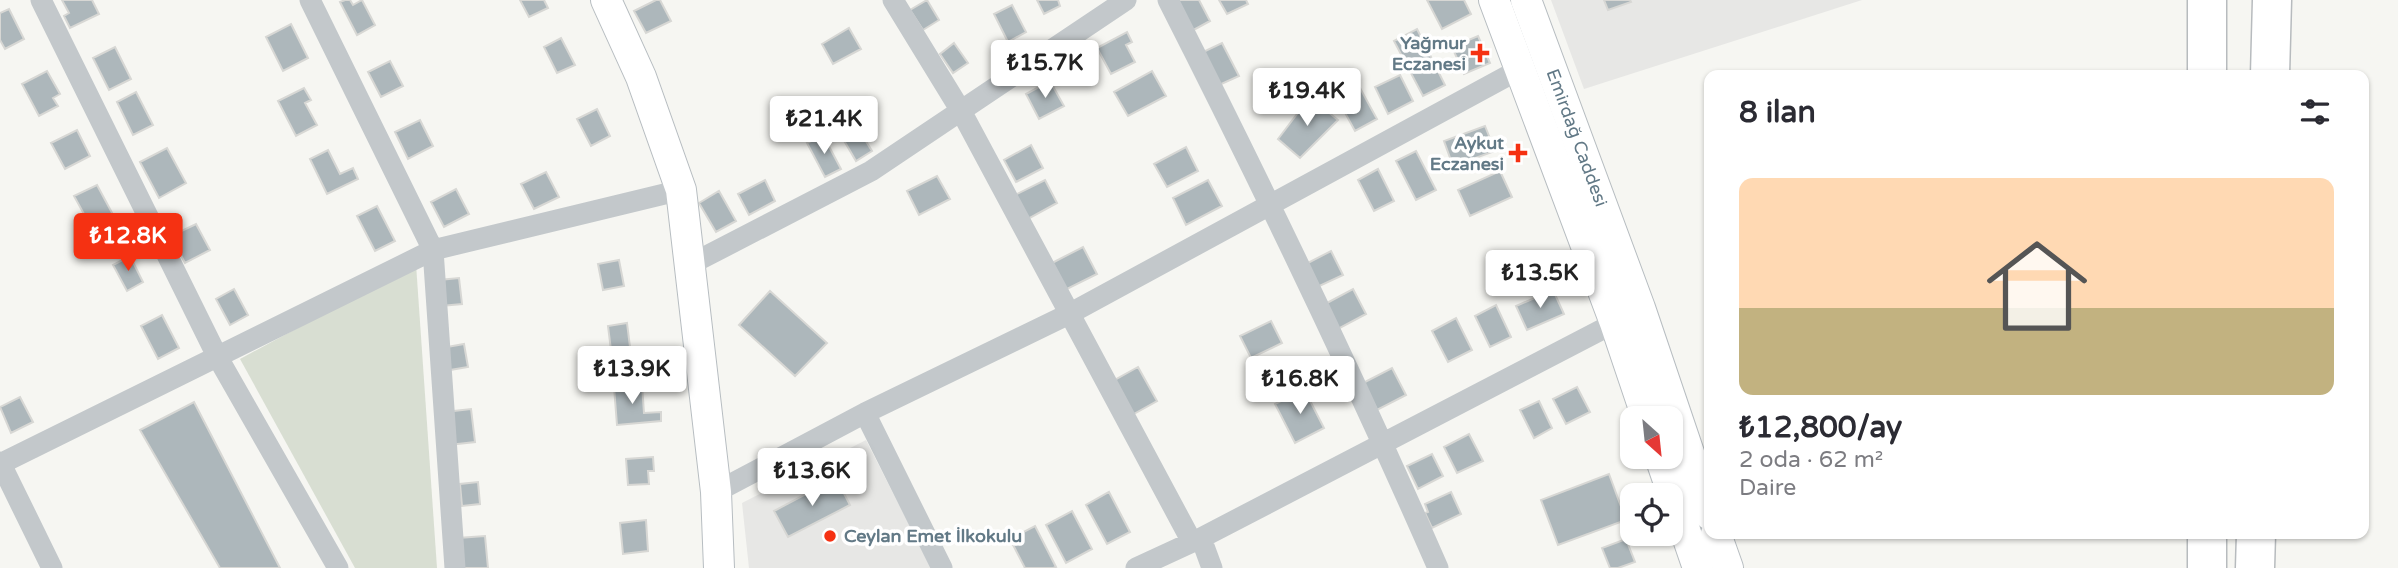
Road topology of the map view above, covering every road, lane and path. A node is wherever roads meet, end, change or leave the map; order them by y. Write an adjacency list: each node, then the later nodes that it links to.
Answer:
1 (41, 0): 21 (street)
2 (310, 0): 17 (street)
3 (606, 0): 15 (main road)
4 (892, 0): 14 (street)
5 (1168, 0): 16 (street)
6 (1494, 0): 11 (main road, Emirdağ Caddesi)
7 (1526, 0): 20 (main road, Emirdağ Caddesi)
8 (2207, 0): 12 (highway)
9 (2272, 0): 13 (highway)
10 (1118, 2): 14 (street)
11 (1522, 68): 16 (street); 20 (main road, Emirdağ Caddesi)
12 (2207, 70)
13 (2270, 70)
14 (961, 111): 18 (street); 19 (street)
15 (681, 190): 17 (street); 18 (main road)
16 (1272, 205): 19 (street); 24 (street)
17 (433, 250): 21 (street); 35 (street)
18 (691, 264): 27 (main road)
19 (1069, 314): 23 (street); 32 (street)
20 (1627, 316): 22 (main road, Emirdağ Caddesi); 24 (street); 28 (main road, Emirdağ Caddesi)
21 (217, 356): 25 (street); 34 (street)
22 (1645, 406)
23 (865, 413): 27 (street); 37 (street)
24 (1384, 442): 32 (street); 40 (street)
25 (0, 464): 33 (street)
26 (1664, 469): 41 (main road)
27 (716, 492): 36 (main road)
28 (1704, 501)
29 (1718, 539): 42 (main road)
30 (2207, 539): 43 (highway)
31 (2256, 539): 44 (highway)
32 (1196, 540): 38 (street); 39 (street)
33 (52, 568)
34 (338, 568)
35 (455, 568)
36 (719, 568)
37 (942, 568)
38 (1136, 568)
39 (1212, 568)
40 (1438, 568)
41 (1698, 568)
42 (1728, 568)
43 (2207, 568)
44 (2255, 568)

